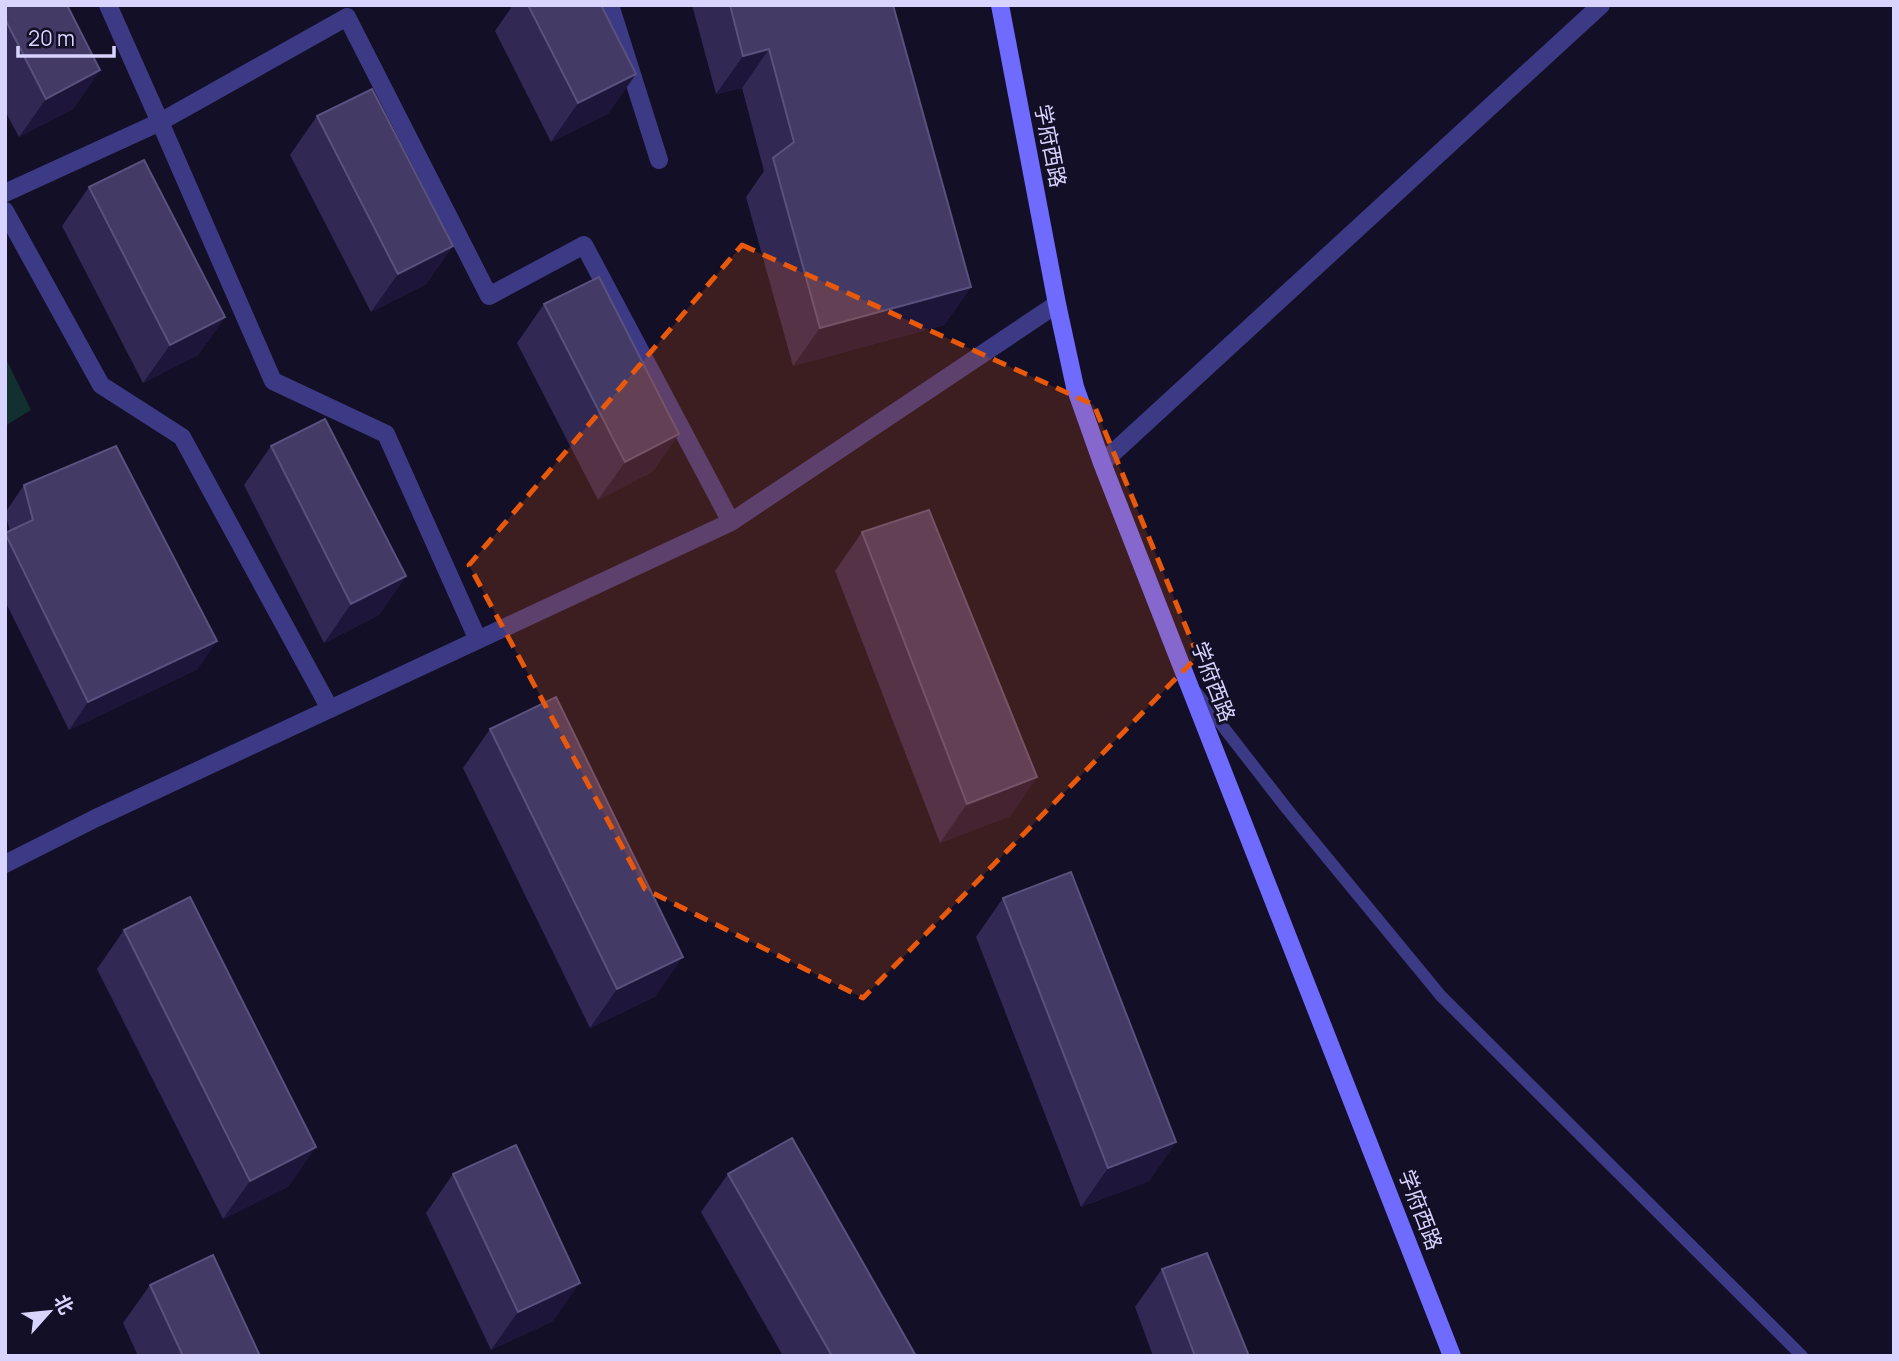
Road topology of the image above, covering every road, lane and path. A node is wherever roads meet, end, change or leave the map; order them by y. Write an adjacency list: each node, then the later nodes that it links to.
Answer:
1 (108, 5): 6 (street)
2 (611, 5): 7 (street)
3 (1000, 5): 10 (main road, 学府西路)
4 (1601, 5): 11 (street)
5 (343, 11): 6 (street); 12 (street)
6 (160, 122): 8 (street); 13 (street)
7 (659, 160)
8 (5, 194)
9 (5, 211): 15 (street)
10 (1057, 304): 11 (main road, 学府西路); 12 (street)
11 (1102, 463): 14 (main road, 学府西路)
12 (731, 522): 13 (street)
13 (478, 640): 15 (street)
14 (1188, 680): 17 (main road, 学府西路); 18 (lane)
15 (330, 709): 16 (street)
16 (5, 864)
17 (1452, 1356)
18 (1802, 1356)

